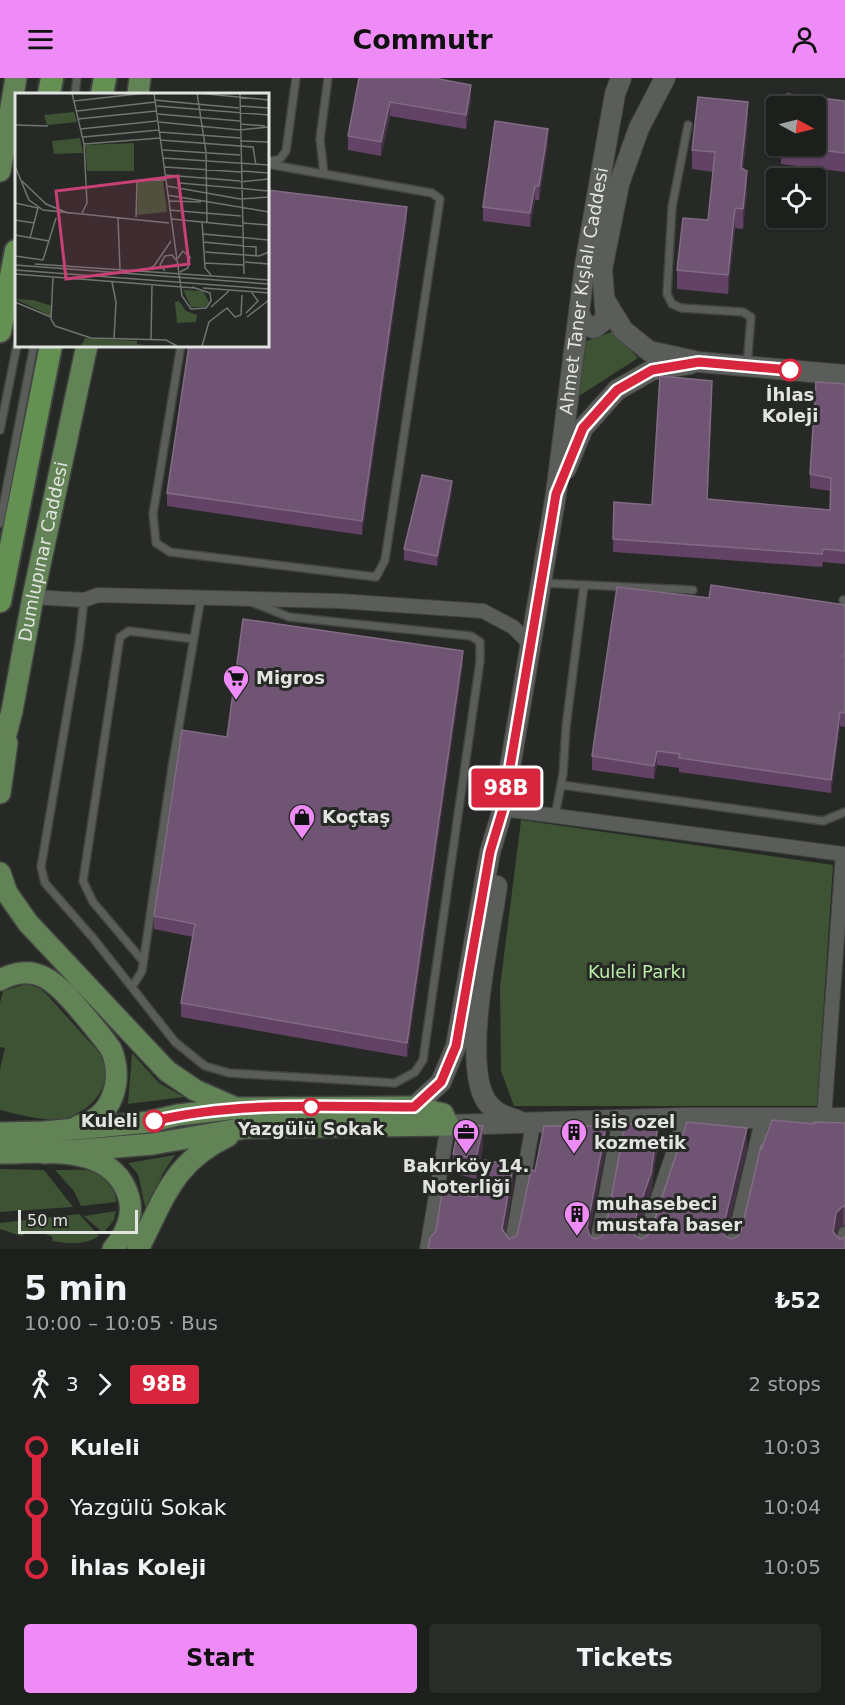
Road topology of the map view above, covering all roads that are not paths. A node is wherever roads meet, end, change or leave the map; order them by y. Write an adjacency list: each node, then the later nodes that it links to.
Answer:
1 (16, 78): 15 (main road)
2 (52, 78): 9 (highway)
3 (105, 78): 10 (highway)
4 (140, 78): 11 (main road)
5 (296, 78): 13 (lane)
6 (328, 78): 16 (lane)
7 (665, 78): 18 (main road)
8 (616, 83): 19 (main road, Ahmet Taner Kışlalı Caddesi)
9 (49, 93)
10 (102, 93)
11 (138, 93)
12 (688, 125): 27 (lane)
13 (268, 163)
14 (268, 163): 16 (lane)
15 (0, 171)
16 (324, 174): 25 (lane)
17 (15, 256): 20 (highway)
18 (605, 300): 19 (main road); 26 (main road)
19 (579, 313): 30 (main road, Ahmet Taner Kışlalı Caddesi)
20 (0, 331)
21 (17, 346): 29 (lane)
22 (34, 346): 31 (lane)
23 (51, 346): 39 (highway)
24 (87, 346): 35 (main road, Dumlupınar Caddesi)
25 (181, 346)
26 (699, 362): 27 (main road); 30 (main road)
27 (747, 366): 28 (main road)
28 (845, 375)
29 (0, 430)
30 (556, 494): 32 (main road, Ahmet Taner Kışlalı Caddesi)
31 (0, 523)
32 (541, 582): 33 (lane); 41 (main road, Ahmet Taner Kışlalı Caddesi)
33 (584, 585): 34 (lane); 44 (lane)
34 (693, 590)
35 (33, 597): 38 (street); 42 (main road, Dumlupınar Caddesi)
36 (201, 597): 37 (street); 38 (street); 40 (lane)
37 (242, 598): 41 (street); 54 (lane)
38 (84, 600): 54 (lane)
39 (0, 601)
40 (194, 639): 52 (lane); 52 (lane)
41 (530, 644): 46 (main road, Ahmet Taner Kışlalı Caddesi)
42 (12, 711): 43 (main road, Dumlupınar Caddesi); 45 (main road)
43 (0, 757)
44 (562, 785): 47 (lane); 48 (lane)
45 (0, 793)
46 (503, 809): 48 (street); 55 (main road, Ahmet Taner Kışlalı Caddesi); 62 (main road, Ahmet Taner Kışlalı Caddesi)
47 (845, 812)
48 (555, 816): 49 (street)
49 (844, 853): 51 (street)
50 (0, 873): 56 (main road)
51 (842, 915): 59 (street)
52 (143, 961): 54 (lane)
53 (0, 980): 66 (main road)
54 (132, 987)
55 (414, 1107): 56 (main road); 63 (main road)
56 (237, 1108): 66 (main road)
57 (763, 1117): 58 (main road); 59 (main road); 69 (street)
58 (685, 1118): 61 (main road); 75 (street)
59 (824, 1118): 60 (main road)
60 (845, 1118)
61 (620, 1120): 62 (main road); 74 (street)
62 (533, 1124): 63 (main road); 73 (street)
63 (448, 1125): 64 (main road); 72 (street)
64 (245, 1128): 66 (main road); 71 (main road)
65 (0, 1133): 66 (main road)
66 (44, 1143): 67 (main road); 70 (main road)
67 (0, 1153)
68 (845, 1234): 76 (street)
69 (737, 1248)
70 (113, 1249)
71 (138, 1249)
72 (427, 1249)
73 (511, 1249)
74 (596, 1249)
75 (641, 1249)
76 (842, 1249)

